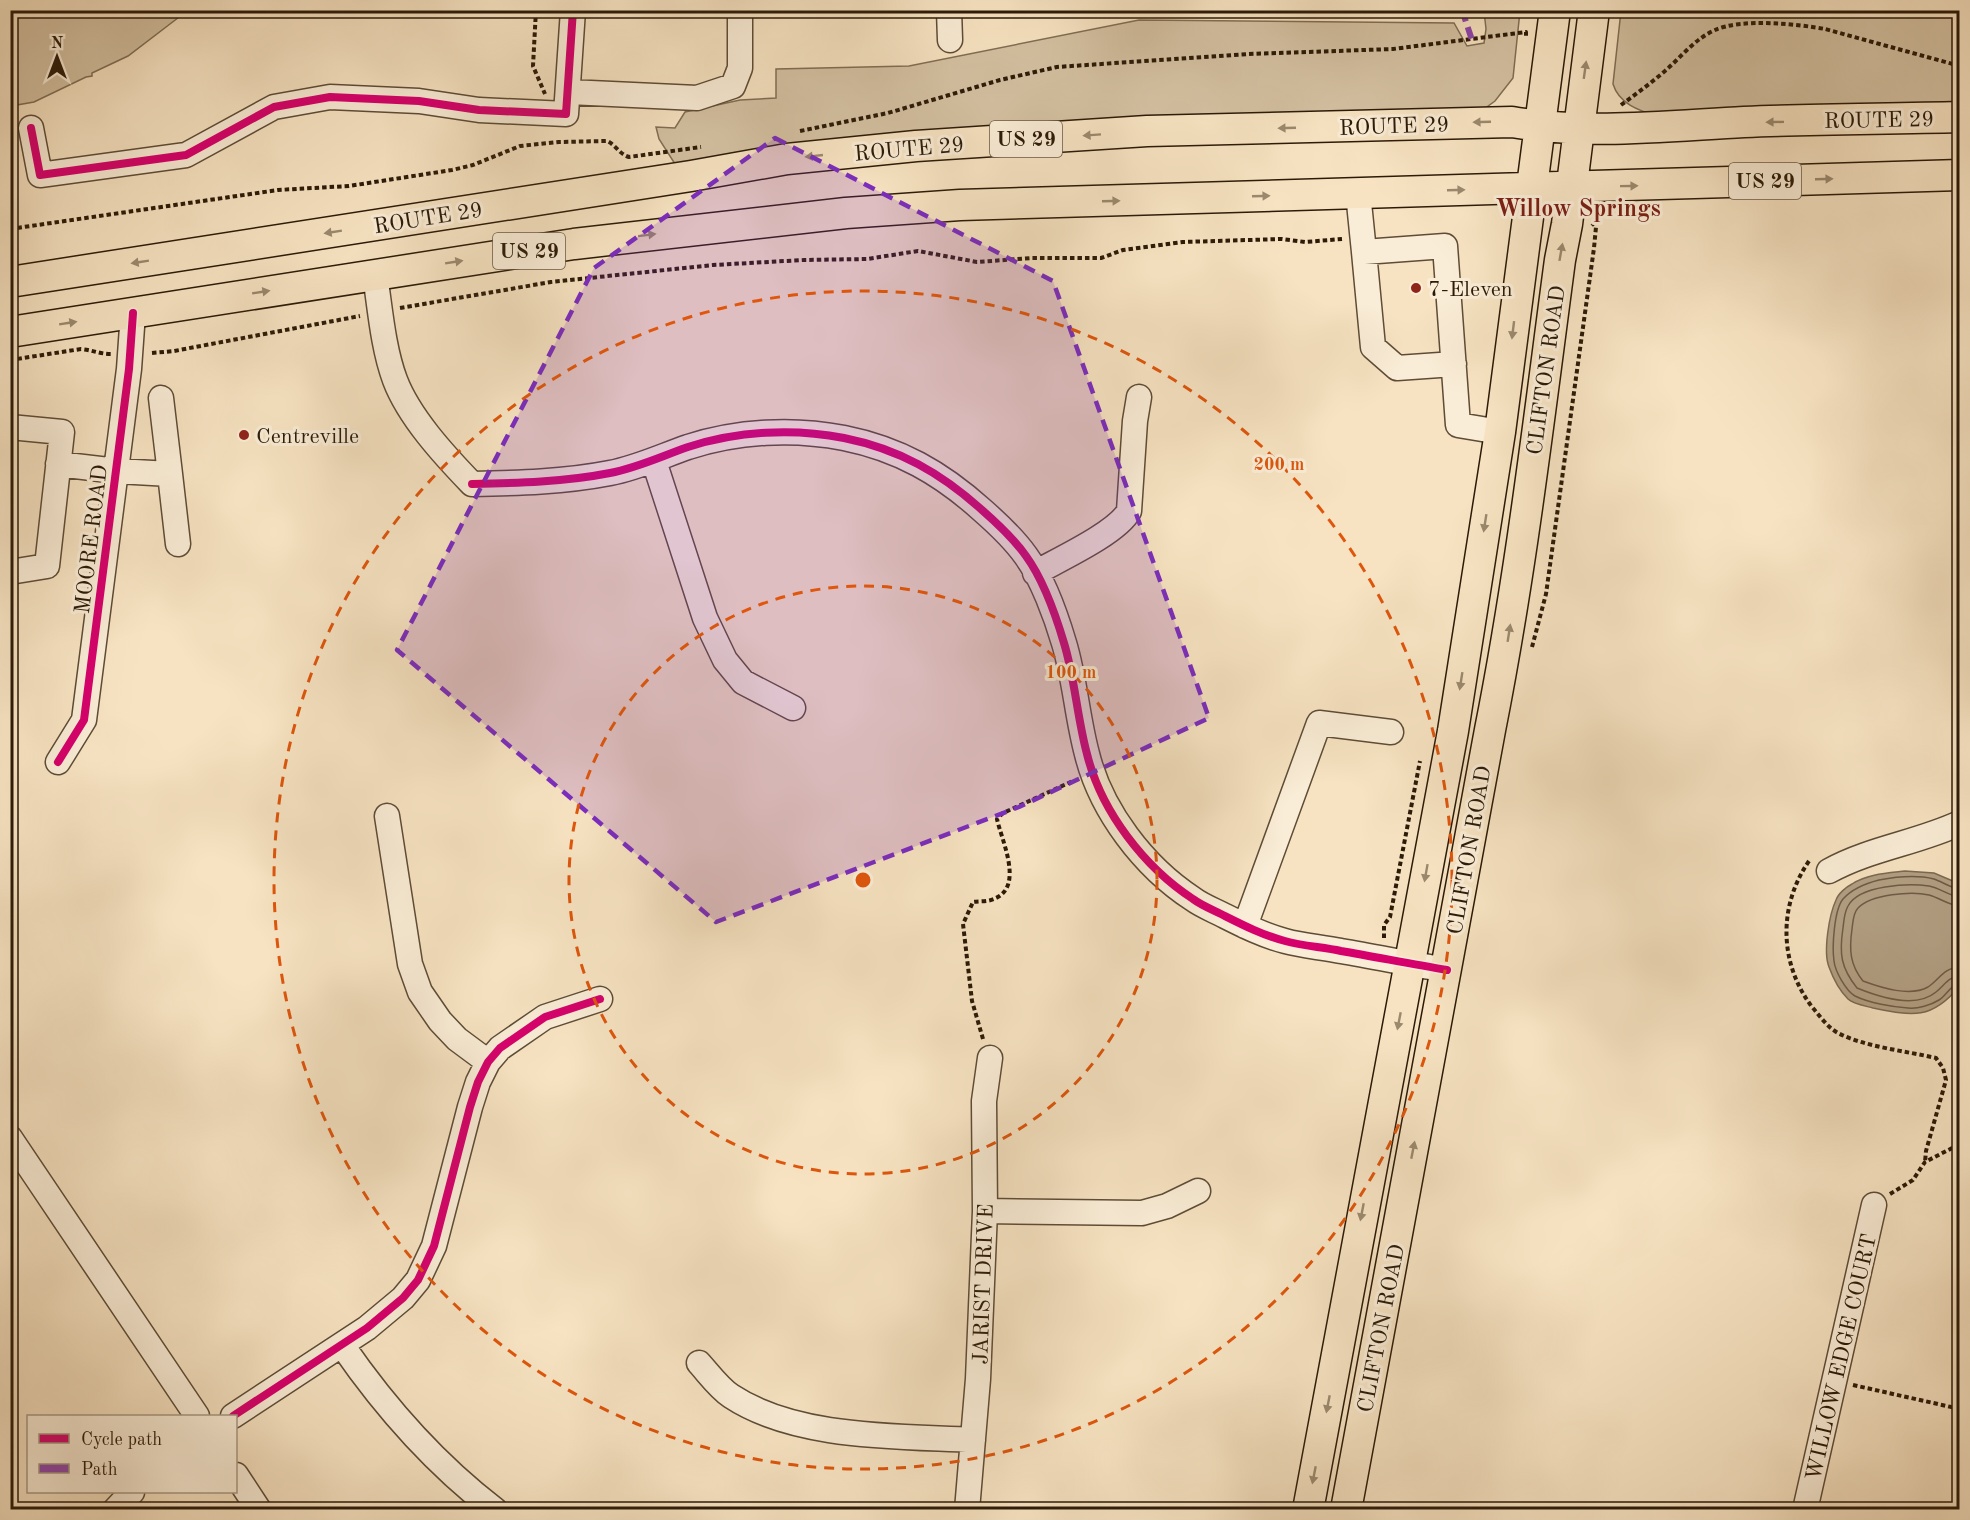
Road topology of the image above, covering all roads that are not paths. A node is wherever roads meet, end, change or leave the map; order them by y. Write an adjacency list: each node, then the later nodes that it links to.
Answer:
1 (573, 10): 7 (street)
2 (740, 10): 7 (street)
3 (949, 10): 6 (street)
4 (1555, 10): 9 (main road, CLIFTON ROAD)
5 (1593, 10): 11 (main road, CLIFTON ROAD, one-way to 5)
6 (950, 40)
7 (560, 106): 10 (street)
8 (1959, 117): 11 (main road, ROUTE 29 / US 29, one-way to 11)
9 (1540, 127): 11 (main road, ROUTE 29 / US 29); 14 (main road, CLIFTON ROAD); 18 (main road, ROUTE 29 / US 29, one-way to 18)
10 (31, 128)
11 (1577, 128): 13 (main road, CLIFTON ROAD)
12 (1959, 175): 13 (main road, US 29, one-way to 12)
13 (1570, 187): 14 (main road, US 29); 43 (main road, CLIFTON ROAD, one-way to 13)
14 (1531, 189): 15 (main road, US 29, one-way to 14); 27 (main road, CLIFTON ROAD, one-way to 27)
15 (1358, 193): 16 (street); 19 (main road, US 29, one-way to 15)
16 (1364, 245): 23 (street); 23 (street)
17 (10, 269): 18 (main road)
18 (70, 274): 20 (main road, ROUTE 29 / US 29)
19 (375, 274): 21 (main road, US 29, one-way to 19); 28 (street)
20 (10, 282)
21 (133, 313): 22 (main road, US 29, one-way to 21); 30 (street, MOORE ROAD)
22 (10, 332)
23 (1454, 364): 27 (street)
24 (1139, 397): 34 (street)
25 (161, 398): 31 (street)
26 (10, 427): 29 (street)
27 (1500, 432): 42 (main road, CLIFTON ROAD, one-way to 42)
28 (654, 461): 34 (street); 35 (street)
29 (58, 464): 30 (street); 33 (street)
30 (117, 471): 31 (street); 37 (street, MOORE ROAD)
31 (170, 474): 32 (street)
32 (178, 544)
33 (10, 572)
34 (1035, 573): 41 (street)
35 (793, 708)
36 (1391, 732): 41 (street)
37 (58, 762)
38 (387, 816): 46 (street)
39 (1959, 822): 40 (street)
40 (1822, 864)
41 (1245, 926): 42 (street)
42 (1410, 963): 43 (street); 62 (main road, CLIFTON ROAD, one-way to 62)
43 (1447, 970): 63 (main road, CLIFTON ROAD, one-way to 43)
44 (600, 999): 46 (street)
45 (990, 1058): 50 (street, JARIST DRIVE)
46 (488, 1062): 51 (street)
47 (10, 1138): 53 (street)
48 (1198, 1191): 50 (street)
49 (1874, 1205): 64 (street, WILLOW EDGE COURT)
50 (985, 1210): 55 (street, JARIST DRIVE)
51 (342, 1344): 54 (street); 60 (street)
52 (699, 1363): 55 (street)
53 (196, 1415)
54 (235, 1415)
55 (973, 1440): 61 (street, JARIST DRIVE)
56 (237, 1476): 59 (street)
57 (130, 1493): 58 (street)
58 (115, 1509)
59 (259, 1509)
60 (495, 1509)
61 (967, 1509)
62 (1308, 1509)
63 (1346, 1509)
64 (1805, 1509)

